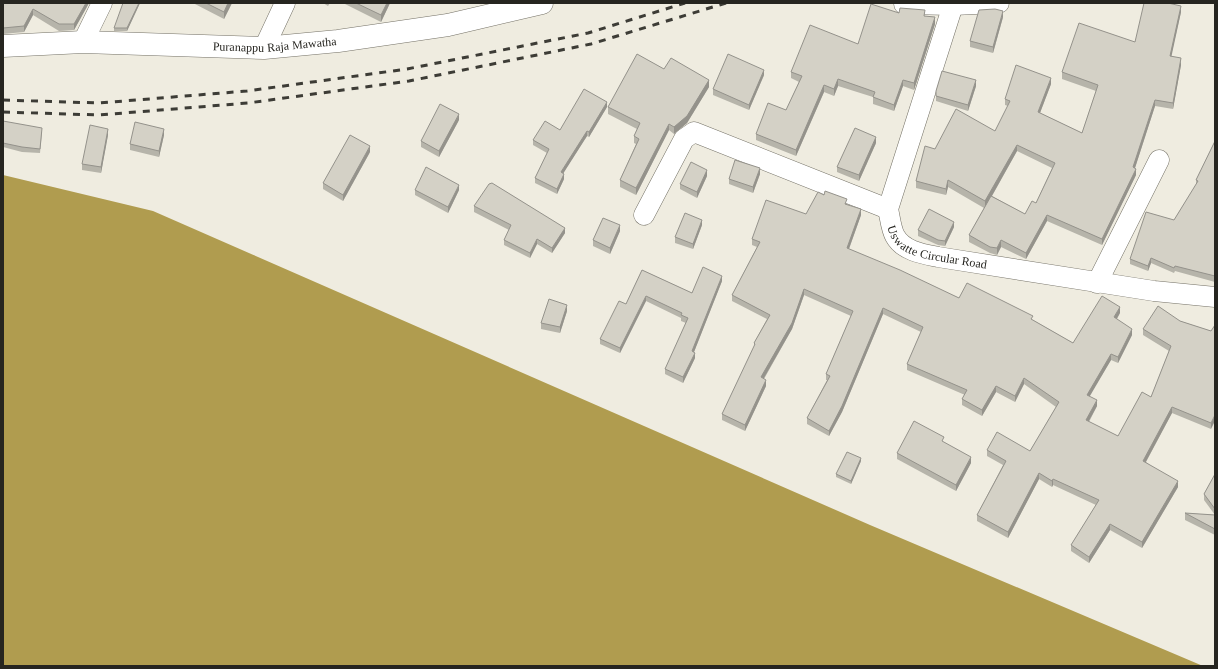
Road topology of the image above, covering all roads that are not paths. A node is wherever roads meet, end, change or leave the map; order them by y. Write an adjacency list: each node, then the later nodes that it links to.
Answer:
1 (102, 3): 7 (street)
2 (285, 3): 9 (street)
3 (542, 3): 9 (street, Puranappu Raja Mawatha)
4 (999, 3): 6 (street)
5 (904, 4): 6 (street)
6 (953, 5): 11 (street, Uswatte Circular Road)
7 (83, 42): 8 (street, Puranappu Raja Mawatha); 9 (street, Puranappu Raja Mawatha)
8 (3, 46)
9 (264, 48)
10 (1159, 160): 13 (street)
11 (888, 209): 12 (street); 13 (street, Uswatte Circular Road)
12 (644, 215)
13 (1097, 282): 14 (street, Uswatte Circular Road)
14 (1215, 297)

